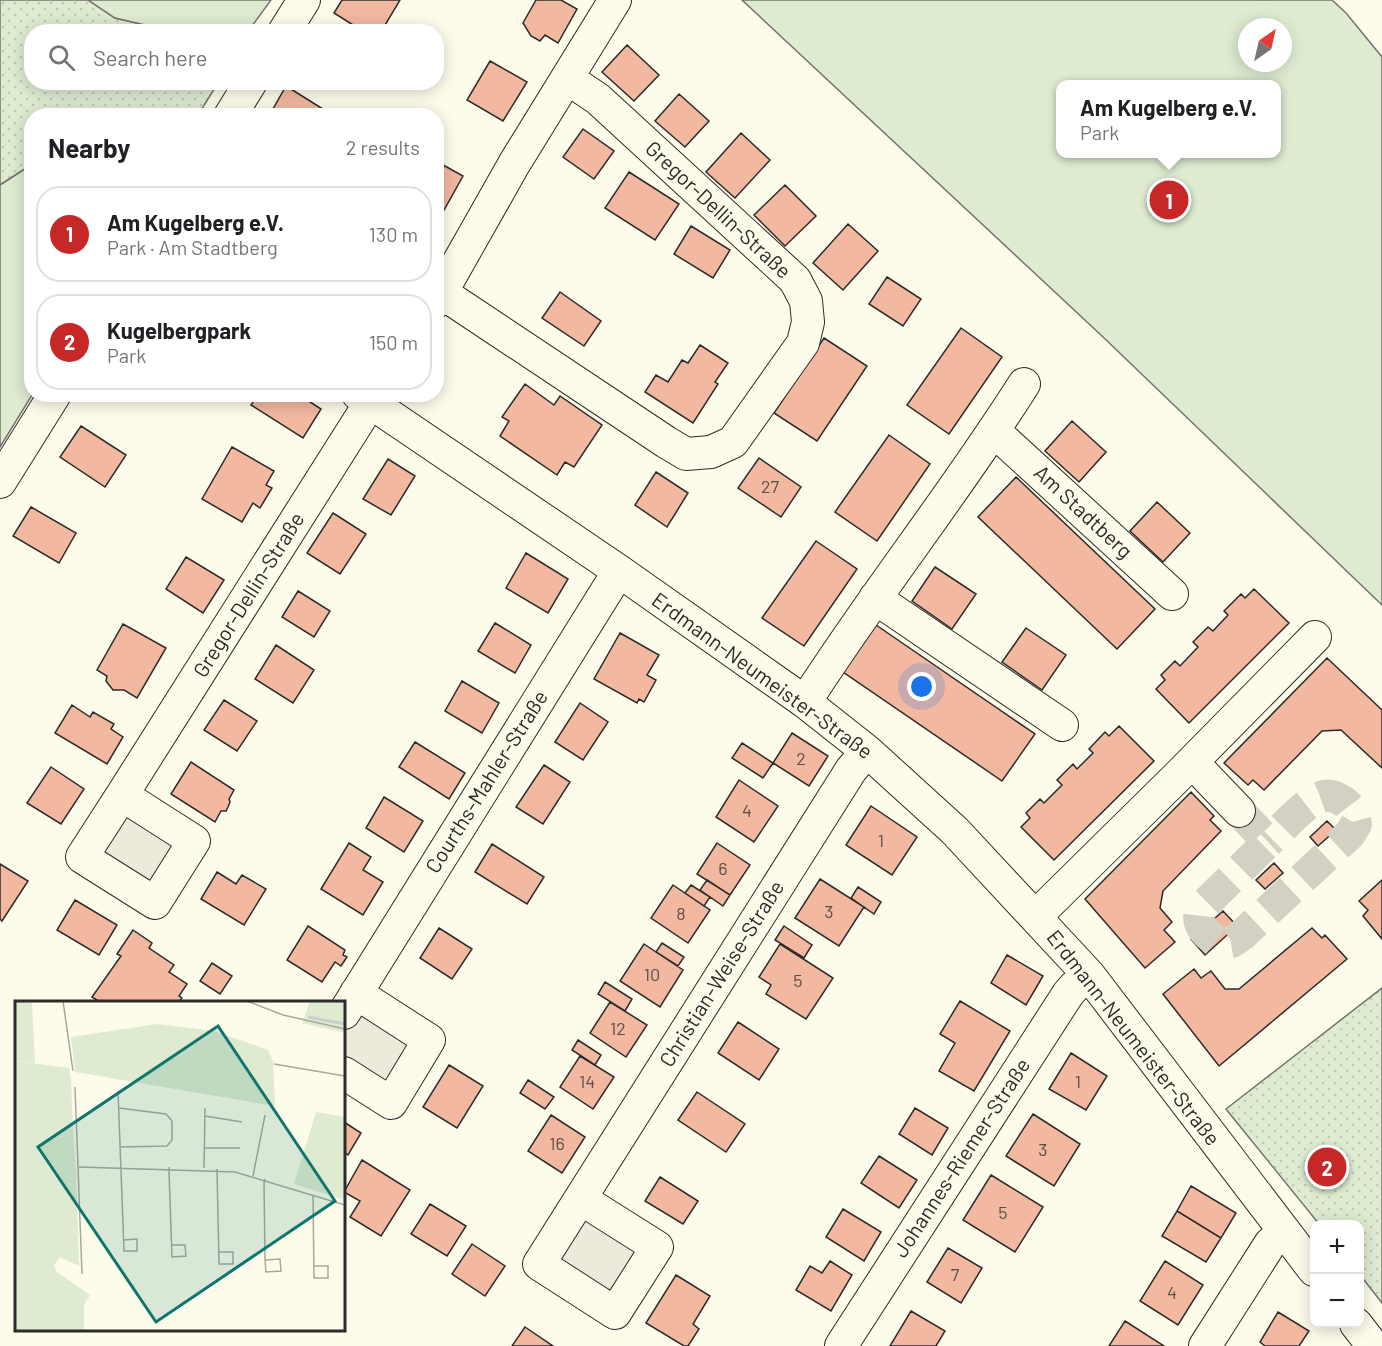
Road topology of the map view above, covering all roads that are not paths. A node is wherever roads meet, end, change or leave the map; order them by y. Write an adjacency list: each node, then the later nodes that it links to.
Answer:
1 (304, 0): 3 (street)
2 (615, 0): 4 (street, Gregor-Dellin-Straße)
3 (289, 24)
4 (567, 78): 7 (street, Gregor-Dellin-Straße); 8 (street, Gregor-Dellin-Straße)
5 (246, 90): 6 (street)
6 (235, 108)
7 (444, 288)
8 (444, 300)
9 (1024, 384): 13 (street)
10 (50, 402): 14 (street)
11 (365, 402): 23 (street, Gregor-Dellin-Straße)
12 (375, 402): 15 (street, Erdmann-Neumeister-Straße)
13 (994, 430): 16 (street, Am Stadtberg); 17 (street)
14 (0, 482)
15 (619, 571): 19 (street, Erdmann-Neumeister-Straße); 27 (street, Courths-Mahler-Straße)
16 (1172, 594)
17 (875, 598): 19 (street); 20 (street)
18 (1315, 637): 22 (street)
19 (805, 702): 21 (street, Erdmann-Neumeister-Straße)
20 (1062, 725)
21 (867, 751): 25 (street, Erdmann-Neumeister-Straße); 29 (street, Christian-Weise-Straße)
22 (1192, 762): 24 (street); 25 (street)
23 (122, 795)
24 (1239, 811)
25 (1036, 916): 26 (street, Erdmann-Neumeister-Straße)
26 (1089, 975): 30 (street, Erdmann-Neumeister-Straße); 33 (street, Johannes-Riemer-Straße)
27 (350, 1003): 28 (street, Courths-Mahler-Straße)
28 (345, 1074)
29 (581, 1199)
30 (1284, 1231): 31 (street, Erdmann-Neumeister-Straße); 34 (street)
31 (1310, 1265)
32 (1360, 1328): 35 (street)
33 (841, 1346)
34 (1205, 1346)
35 (1373, 1346)

